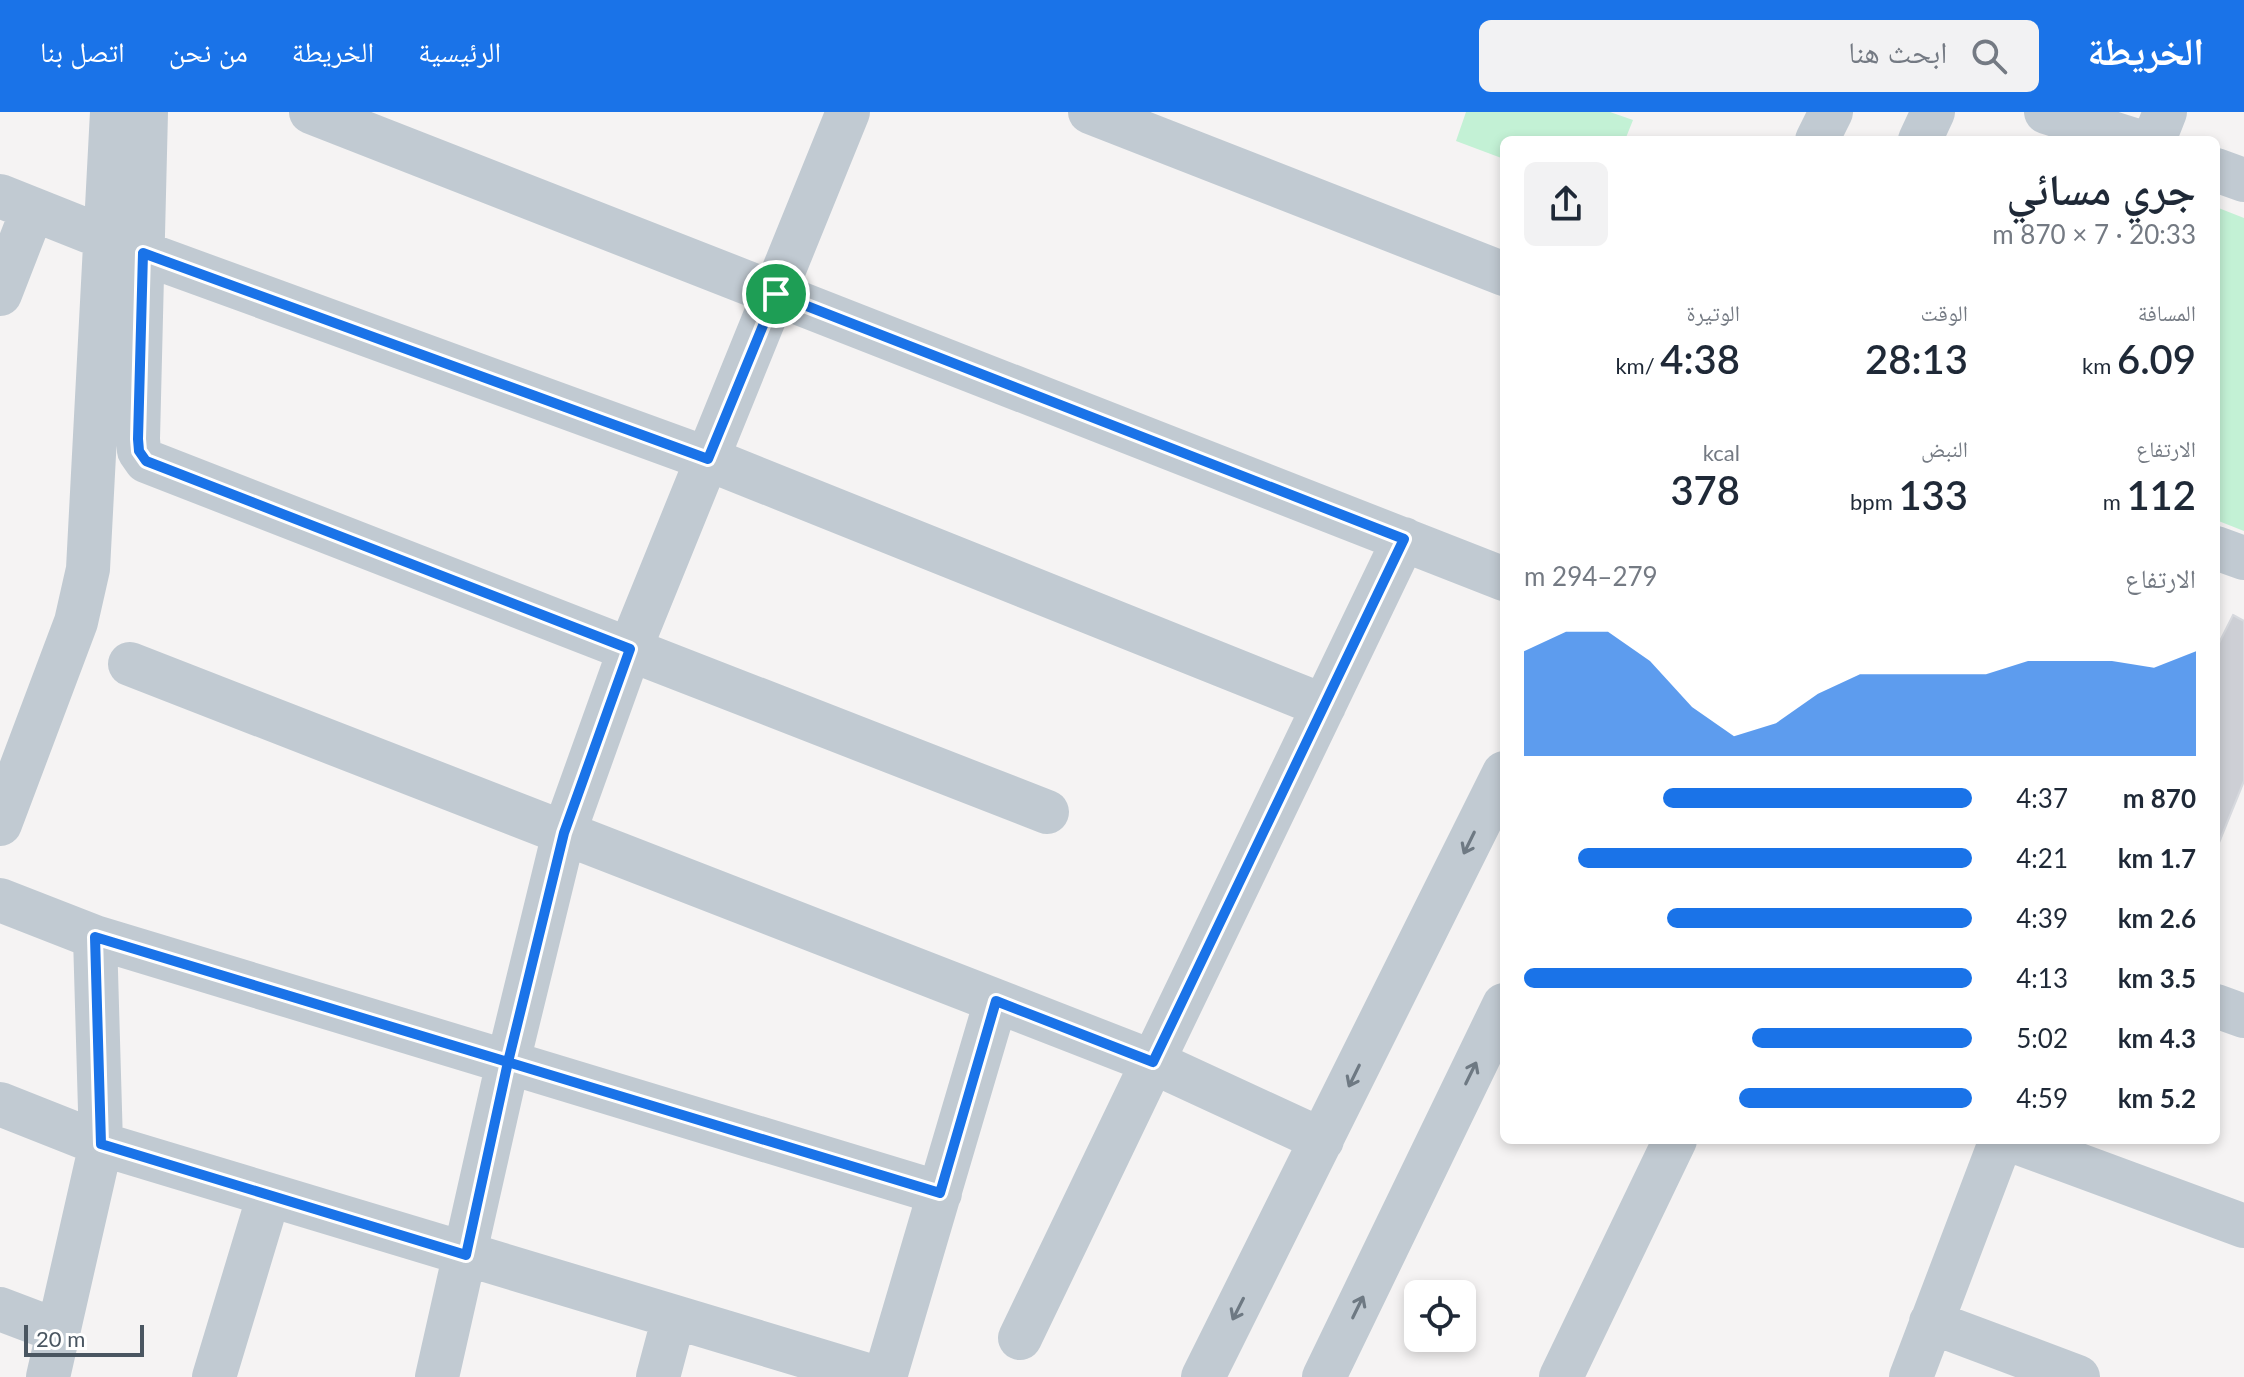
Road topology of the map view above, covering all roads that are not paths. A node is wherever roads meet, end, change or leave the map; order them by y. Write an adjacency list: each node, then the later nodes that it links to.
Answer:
1 (112, 112): 17 (street)
2 (146, 112): 17 (street)
3 (311, 112): 20 (street)
4 (848, 112): 20 (street)
5 (1090, 112): 18 (street)
6 (1831, 112): 10 (street)
7 (1933, 112): 11 (street)
8 (2046, 112): 12 (street)
9 (2165, 112): 13 (street)
10 (1819, 136)
11 (1922, 136)
12 (2121, 136)
13 (2156, 136)
14 (2220, 171): 15 (street)
15 (2244, 180)
16 (16, 203): 17 (street); 19 (street)
17 (125, 246): 21 (street); 26 (street); 31 (street)
18 (1500, 272)
19 (0, 294)
20 (776, 294): 21 (street); 22 (street)
21 (708, 459): 26 (street); 28 (street)
22 (1404, 539): 25 (street); 28 (street)
23 (2220, 549): 24 (street)
24 (2244, 558)
25 (1500, 577)
26 (630, 649): 30 (street); 32 (street)
27 (130, 664): 32 (street)
28 (1324, 706): 38 (street)
29 (1500, 781): 40 (street, one-way to 40)
30 (1047, 812)
31 (0, 824)
32 (564, 833): 35 (street); 37 (street)
33 (0, 900): 34 (street)
34 (95, 937): 37 (street); 41 (street)
35 (996, 1001): 38 (street); 45 (street)
36 (1500, 1013): 61 (street, one-way to 36)
37 (508, 1062): 45 (street); 48 (street)
38 (1153, 1062): 40 (street); 53 (street)
39 (0, 1104): 41 (street)
40 (1322, 1140): 60 (street, one-way to 60)
41 (101, 1144): 46 (street); 52 (street)
42 (1673, 1144): 62 (street)
43 (1999, 1144): 51 (street)
44 (2022, 1144): 47 (street)
45 (940, 1193): 59 (street)
46 (269, 1195): 48 (street); 55 (street)
47 (2244, 1226)
48 (466, 1255): 50 (street); 56 (street)
49 (0, 1309): 52 (street)
50 (674, 1317): 57 (street); 58 (street)
51 (1931, 1322): 63 (street); 64 (street)
52 (58, 1331): 54 (street)
53 (1020, 1338)
54 (48, 1377)
55 (214, 1377)
56 (437, 1377)
57 (658, 1377)
58 (874, 1377)
59 (885, 1377)
60 (1203, 1377)
61 (1324, 1377)
62 (1561, 1377)
63 (1911, 1377)
64 (2078, 1377)

